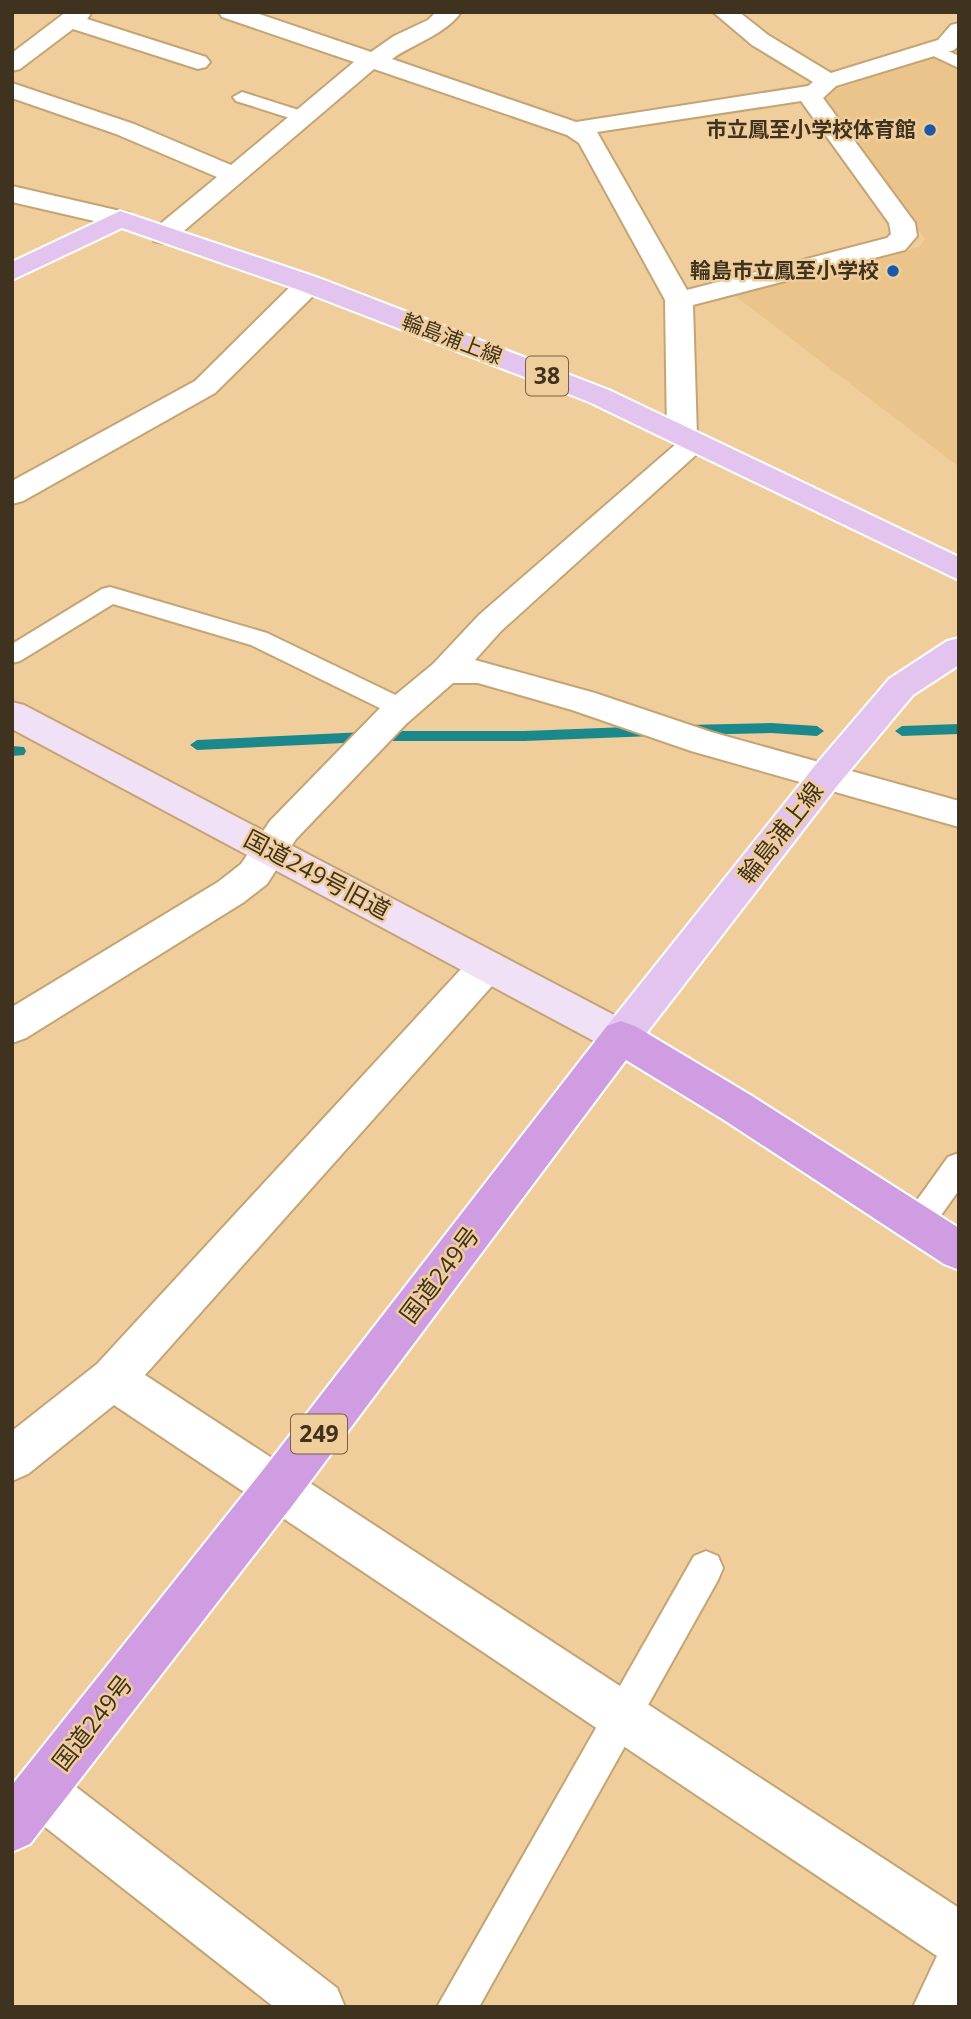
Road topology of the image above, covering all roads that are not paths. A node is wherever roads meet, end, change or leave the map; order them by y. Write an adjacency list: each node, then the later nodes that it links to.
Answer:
1 (230, 12): 7 (street)
2 (450, 12): 7 (street)
3 (724, 12): 11 (street)
4 (76, 16): 8 (street); 10 (street)
5 (959, 30): 6 (street)
6 (933, 48): 9 (lane); 11 (street)
7 (374, 60): 14 (street); 15 (street)
8 (198, 62)
9 (959, 63)
10 (12, 64)
11 (822, 87): 15 (street); 22 (street)
12 (12, 90): 16 (street)
13 (242, 97): 14 (lane)
14 (302, 117): 16 (street)
15 (576, 131): 22 (street)
16 (234, 174): 19 (street)
17 (12, 194): 18 (street)
18 (120, 219): 19 (main road, 輪島浦上線 / 38); 20 (main road)
19 (163, 235): 21 (main road, 輪島浦上線 / 38)
20 (12, 272)
21 (309, 284): 23 (main road, 輪島浦上線 / 38); 24 (street)
22 (679, 300): 23 (street)
23 (687, 440): 25 (main road, 輪島浦上線 / 38); 28 (street)
24 (12, 494)
25 (959, 570)
26 (959, 649): 31 (main road, 輪島浦上線)
27 (12, 655): 29 (lane)
28 (444, 671): 29 (street); 31 (street)
29 (397, 711): 33 (street)
30 (12, 714): 33 (street, 国道249号旧道)
31 (825, 777): 32 (street); 36 (main road, 輪島浦上線)
32 (959, 814)
33 (271, 850): 34 (street, 国道249号旧道); 35 (street)
34 (486, 966): 36 (street, 国道249号旧道); 40 (street)
35 (12, 1027)
36 (621, 1037): 38 (highway); 42 (highway, 国道249号 / 249)
37 (959, 1166): 38 (lane)
38 (918, 1223): 39 (highway)
39 (959, 1251)
40 (113, 1379): 41 (street); 42 (street)
41 (12, 1460)
42 (279, 1486): 44 (street); 45 (highway, 国道249号 / 249)
43 (706, 1568): 44 (lane)
44 (624, 1716): 46 (street); 49 (lane)
45 (26, 1809): 48 (street)
46 (959, 1938)
47 (959, 1969): 50 (street)
48 (318, 2007)
49 (457, 2007)
50 (940, 2007)

